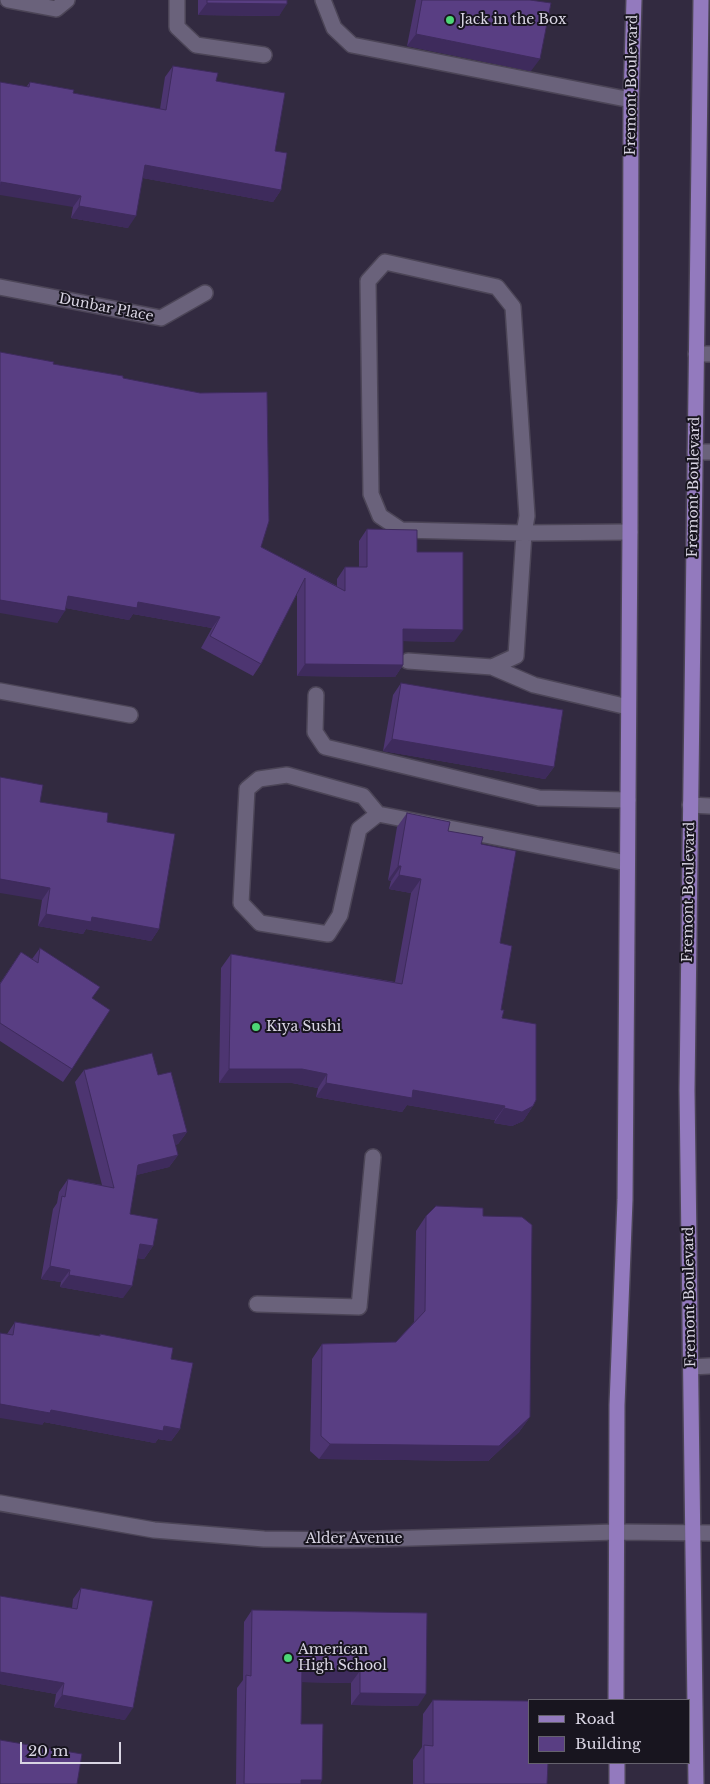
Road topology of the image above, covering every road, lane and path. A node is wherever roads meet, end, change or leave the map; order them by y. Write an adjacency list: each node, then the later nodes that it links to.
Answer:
1 (8, 0): 2 (street)
2 (67, 0)
3 (177, 0): 7 (street)
4 (323, 0): 9 (street)
5 (634, 0): 9 (main road, Fremont Boulevard)
6 (701, 0): 8 (main road, Fremont Boulevard)
7 (264, 55)
8 (705, 78): 12 (main road, Fremont Boulevard)
9 (631, 100): 14 (main road, Fremont Boulevard)
10 (0, 288): 11 (street, Dunbar Place)
11 (206, 293)
12 (703, 354): 13 (main road, Fremont Boulevard)
13 (702, 452): 23 (main road, Fremont Boulevard)
14 (630, 532): 15 (street); 20 (main road, Fremont Boulevard)
15 (524, 533): 15 (street); 17 (street)
16 (408, 661): 17 (street)
17 (492, 668): 20 (street)
18 (0, 691): 21 (street)
19 (316, 695): 22 (street)
20 (628, 707): 22 (main road, Fremont Boulevard)
21 (130, 715)
22 (628, 800): 26 (main road, Fremont Boulevard)
23 (690, 805): 24 (street); 30 (main road, Fremont Boulevard)
24 (710, 806)
25 (378, 814): 25 (street); 26 (street)
26 (627, 863): 32 (main road, Fremont Boulevard)
27 (373, 1157): 28 (street)
28 (257, 1304)
29 (710, 1366): 30 (street)
30 (691, 1367): 33 (main road, Fremont Boulevard)
31 (0, 1503): 32 (street, Alder Avenue)
32 (616, 1532): 33 (street, Alder Avenue); 35 (main road, Fremont Boulevard)
33 (694, 1533): 34 (street, Alder Avenue); 38 (main road, Fremont Boulevard)
34 (710, 1533)
35 (616, 1699)
36 (616, 1764): 37 (main road)
37 (617, 1784)
38 (696, 1784)

